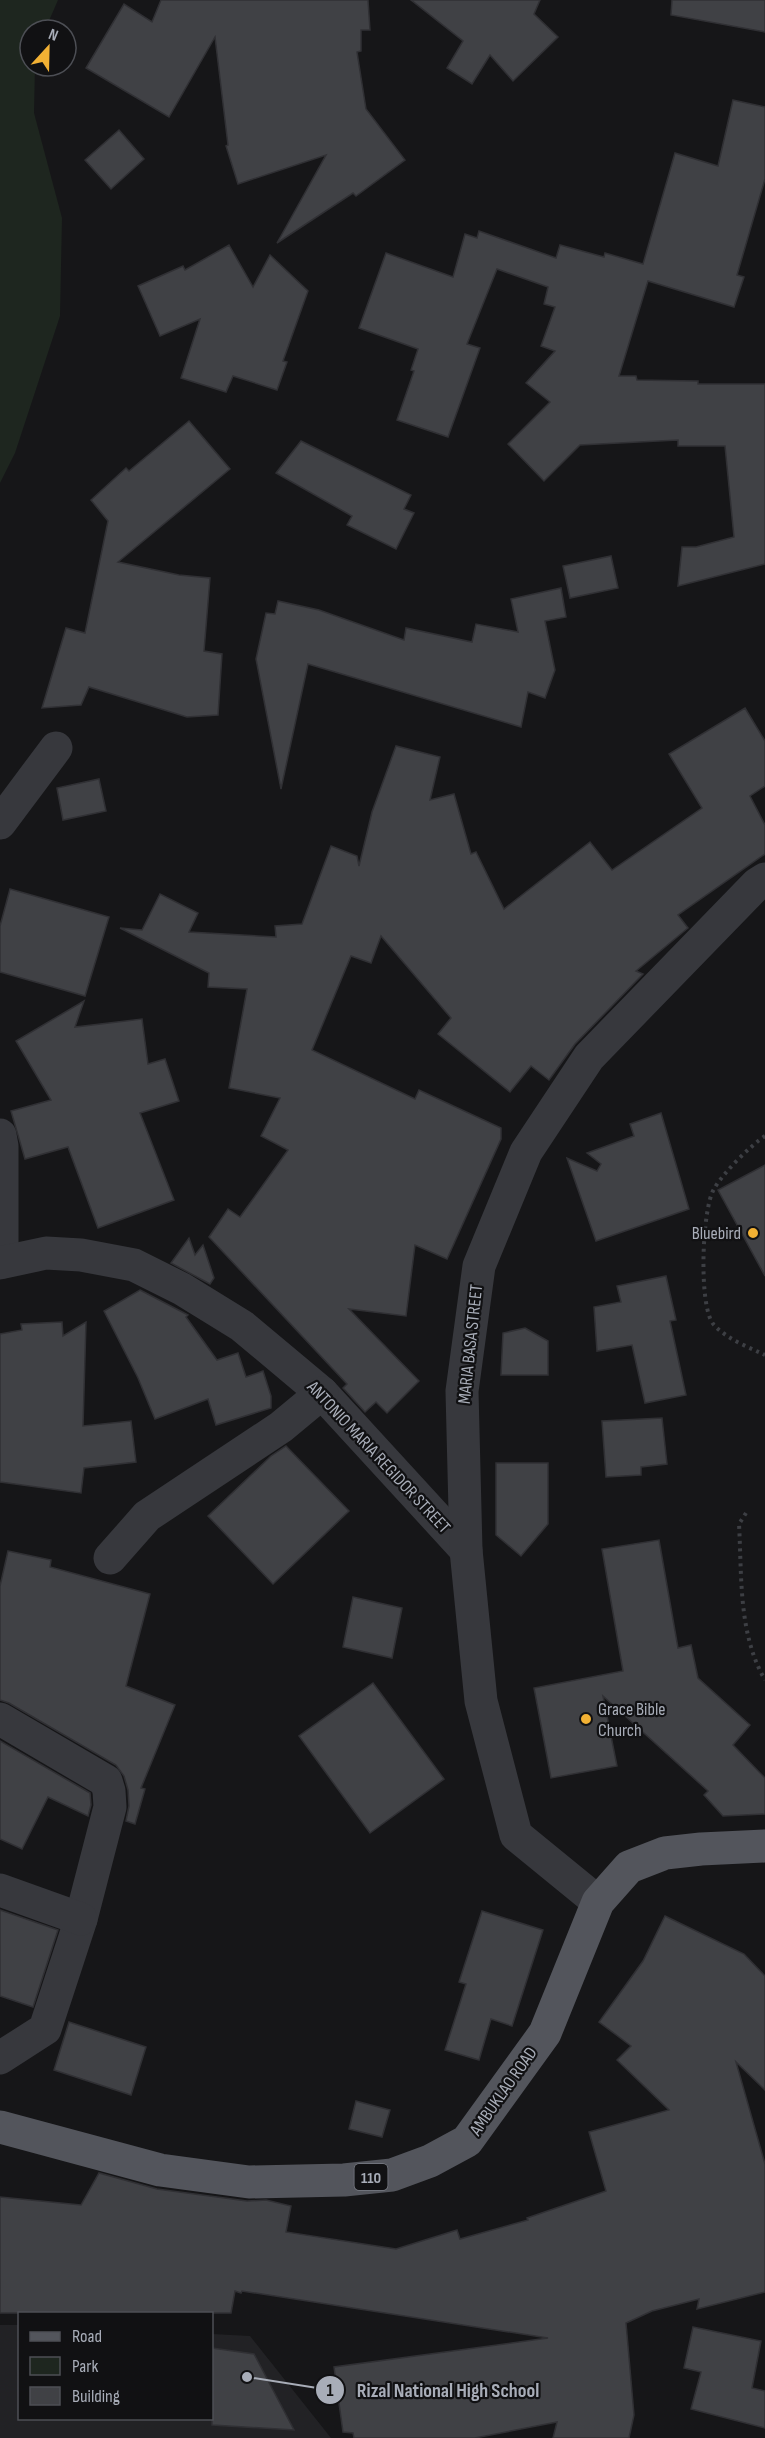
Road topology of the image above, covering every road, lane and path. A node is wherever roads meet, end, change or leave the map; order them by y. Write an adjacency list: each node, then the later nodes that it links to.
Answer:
1 (56, 748): 2 (street)
2 (0, 823)
3 (765, 879): 10 (street, MARIA BASA STREET)
4 (0, 1135): 6 (street)
5 (765, 1136): 7 (path)
6 (1, 1262): 8 (street, ANTONIO MARIA REGIDOR STREET)
7 (765, 1355)
8 (322, 1393): 10 (street, ANTONIO MARIA REGIDOR STREET); 11 (street)
9 (746, 1513): 12 (path)
10 (466, 1550): 16 (street, MARIA BASA STREET)
11 (110, 1558)
12 (765, 1680)
13 (0, 1719): 17 (street)
14 (765, 1846): 16 (main road, AMBUKLAO ROAD / 110)
15 (0, 1890): 17 (street)
16 (598, 1902): 19 (main road, AMBUKLAO ROAD / 110)
17 (81, 1919): 18 (street)
18 (0, 2058)
19 (0, 2127)

